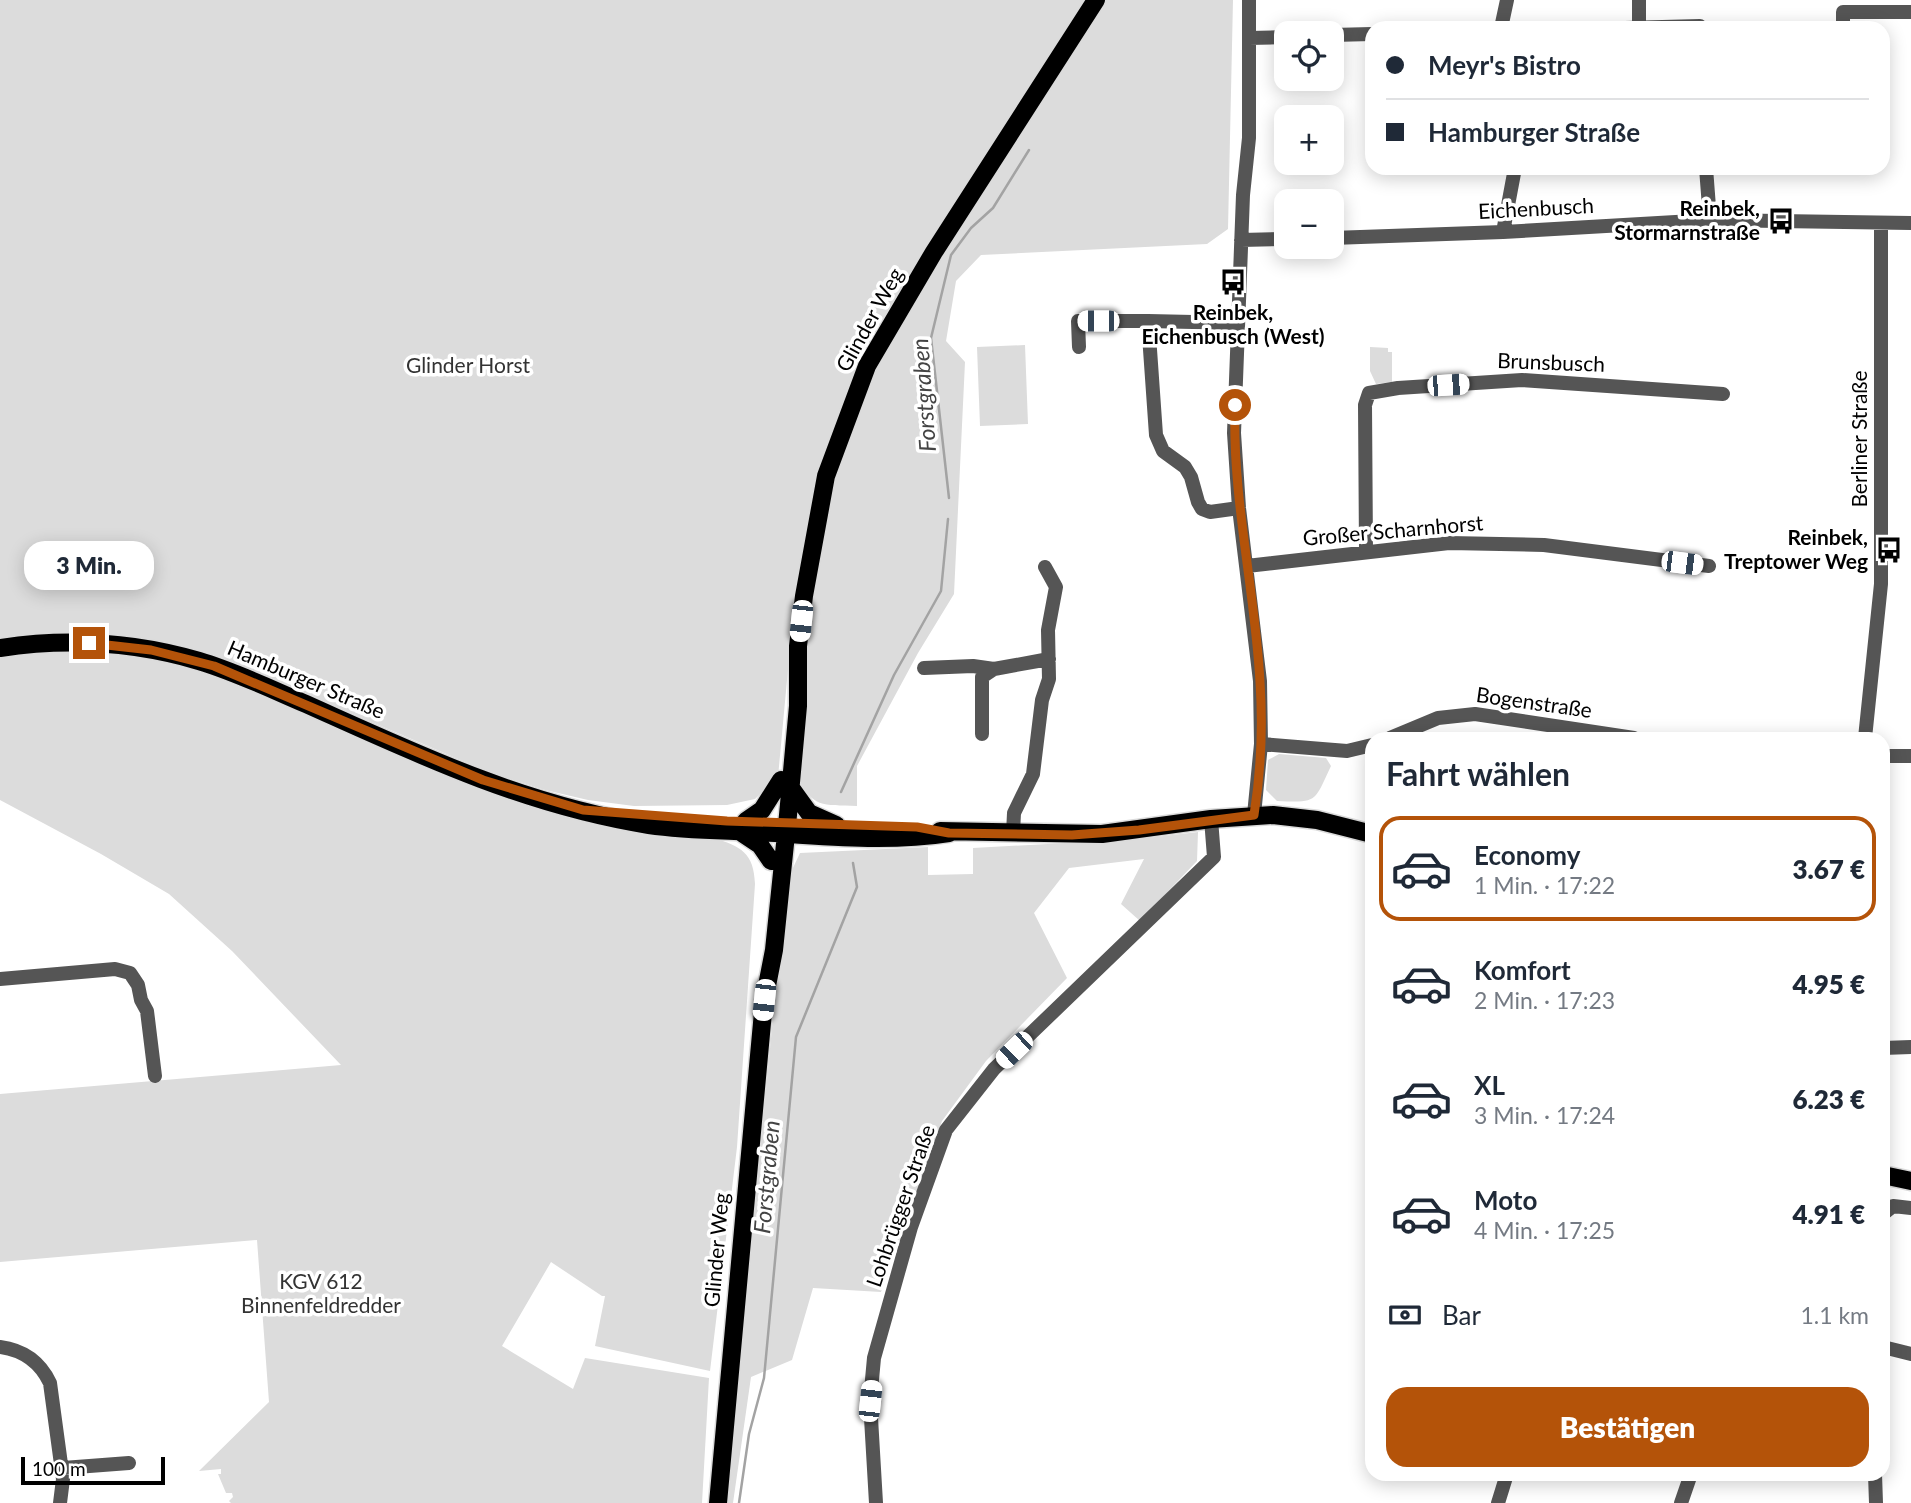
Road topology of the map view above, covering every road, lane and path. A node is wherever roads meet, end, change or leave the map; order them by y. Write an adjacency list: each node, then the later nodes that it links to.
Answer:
1 (1096, 0): 43 (main road, Glinder Weg)
2 (1249, 0): 12 (street)
3 (1507, 0): 6 (street)
4 (1639, 0): 7 (street)
5 (1911, 12): 8 (street)
6 (1502, 21)
7 (1639, 21)
8 (1843, 21)
9 (1365, 34): 10 (street)
10 (1344, 35)
11 (1274, 37): 12 (street)
12 (1249, 38): 21 (street)
13 (1514, 175): 18 (street)
14 (1707, 175): 15 (street)
15 (1710, 220): 16 (street, Eichenbusch); 18 (street, Eichenbusch)
16 (1881, 223): 17 (street, Eichenbusch); 37 (street, Berliner Straße)
17 (1911, 223)
18 (1503, 232): 19 (street, Eichenbusch)
19 (1344, 237)
20 (1274, 239): 21 (street)
21 (1241, 240): 23 (street)
22 (1148, 321): 23 (street); 24 (street); 26 (street)
23 (1238, 323): 26 (street)
24 (1079, 347)
25 (1723, 394): 27 (street, Brunsbusch)
26 (1239, 508): 28 (street)
27 (1366, 551): 28 (street, Großer Scharnhorst); 29 (street, Großer Scharnhorst)
28 (1247, 566): 39 (street)
29 (1709, 566)
30 (1045, 567): 32 (street)
31 (0, 648): 47 (main road, Hamburger Straße)
32 (1049, 659): 34 (street); 51 (street)
33 (924, 667): 34 (street)
34 (994, 669): 38 (street)
35 (1404, 732): 36 (street, Bogenstraße)
36 (1594, 732)
37 (1866, 732)
38 (982, 734)
39 (1261, 744): 40 (street); 44 (street)
40 (1365, 747)
41 (1890, 756): 42 (street)
42 (1911, 756)
43 (786, 784): 46 (main road); 47 (main road); 48 (main road, Glinder Weg)
44 (1254, 815): 45 (main road, Hamburger Straße); 49 (main road, Hamburger Straße)
45 (1210, 819): 51 (main road, Hamburger Straße); 74 (street, Lohbrügger Straße)
46 (836, 825): 48 (main road, Hamburger Straße); 50 (main road, Hamburger Straße)
47 (743, 826): 48 (main road, Hamburger Straße); 53 (main road)
48 (781, 828): 52 (main road, Hamburger Straße); 53 (main road, Glinder Weg)
49 (1365, 832)
50 (949, 833): 51 (main road, Hamburger Straße); 52 (main road, Hamburger Straße)
51 (1013, 833)
52 (817, 835): 53 (main road)
53 (776, 864): 73 (main road, Glinder Weg)
54 (0, 979): 57 (street)
55 (1911, 1047): 56 (street)
56 (1890, 1048)
57 (155, 1076)
58 (1890, 1176): 59 (main road)
59 (1911, 1181)
60 (1890, 1208): 61 (street)
61 (1911, 1208)
62 (0, 1347): 68 (street)
63 (1890, 1349): 64 (street)
64 (1911, 1354)
65 (112, 1454): 67 (street)
66 (129, 1463): 67 (street)
67 (95, 1465): 68 (street)
68 (62, 1468): 72 (street)
69 (1505, 1481): 75 (street)
70 (1688, 1481): 76 (street)
71 (1875, 1481): 77 (street)
72 (60, 1503)
73 (718, 1503)
74 (876, 1503)
75 (1498, 1503)
76 (1681, 1503)
77 (1876, 1503)

